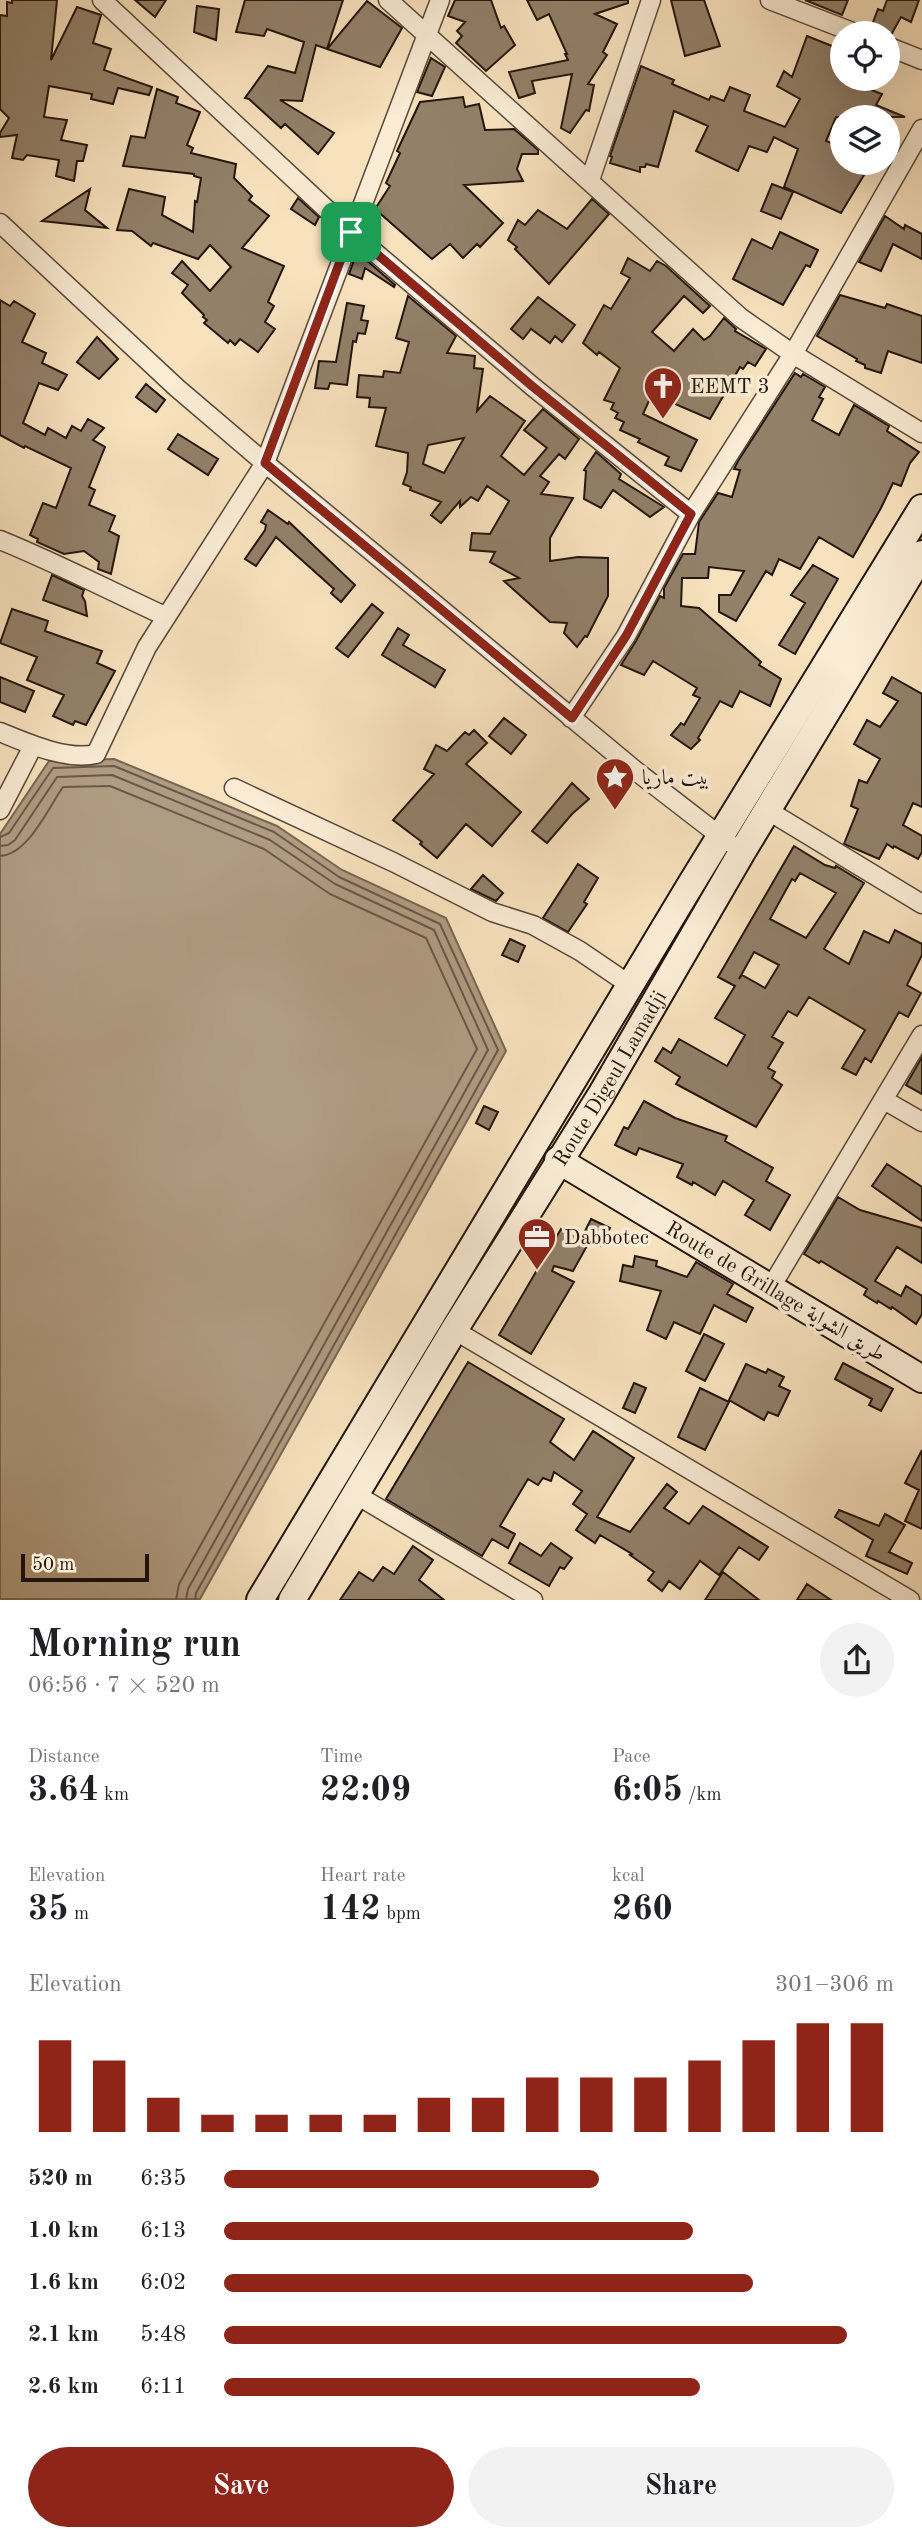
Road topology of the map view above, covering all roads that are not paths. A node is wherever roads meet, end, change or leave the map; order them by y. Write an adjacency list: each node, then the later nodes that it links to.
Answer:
1 (102, 0): 13 (street)
2 (388, 0): 7 (street)
3 (440, 0): 7 (street)
4 (651, 0): 11 (street)
5 (770, 0): 6 (street)
6 (830, 23)
7 (427, 36): 11 (street); 13 (street)
8 (900, 51): 9 (street)
9 (922, 60)
10 (922, 129): 14 (street)
11 (590, 180): 14 (street)
12 (0, 223): 16 (street)
13 (351, 232): 16 (street); 18 (street)
14 (793, 354): 15 (street); 18 (street)
15 (922, 433)
16 (265, 463): 21 (street); 22 (street)
17 (922, 508): 28 (main road)
18 (691, 514): 22 (street)
19 (0, 540): 21 (street)
20 (922, 554): 27 (main road, Route Digeul Lamadji)
21 (165, 616): 24 (street)
22 (572, 718): 28 (street)
23 (0, 732): 24 (street)
24 (33, 746): 26 (street)
25 (234, 788): 31 (street)
26 (0, 810)
27 (767, 810): 29 (main road, Route Digeul Lamadji); 30 (street)
28 (720, 836): 29 (street); 31 (main road)
29 (742, 852): 35 (main road, Route Digeul Lamadji)
30 (922, 904)
31 (630, 985): 40 (main road)
32 (922, 1035): 33 (street)
33 (884, 1100): 34 (street); 36 (street)
34 (922, 1122)
35 (558, 1160): 36 (main road, Route de Grillage طريق الشواية); 37 (main road, Route Digeul Lamadji)
36 (771, 1287): 38 (main road, Route de Grillage طريق الشواية)
37 (454, 1330): 39 (main road, Route Digeul Lamadji); 43 (street)
38 (922, 1380)
39 (355, 1493): 41 (main road, Route Digeul Lamadji); 42 (street)
40 (260, 1600)
41 (292, 1600)
42 (533, 1600)
43 (911, 1600)

